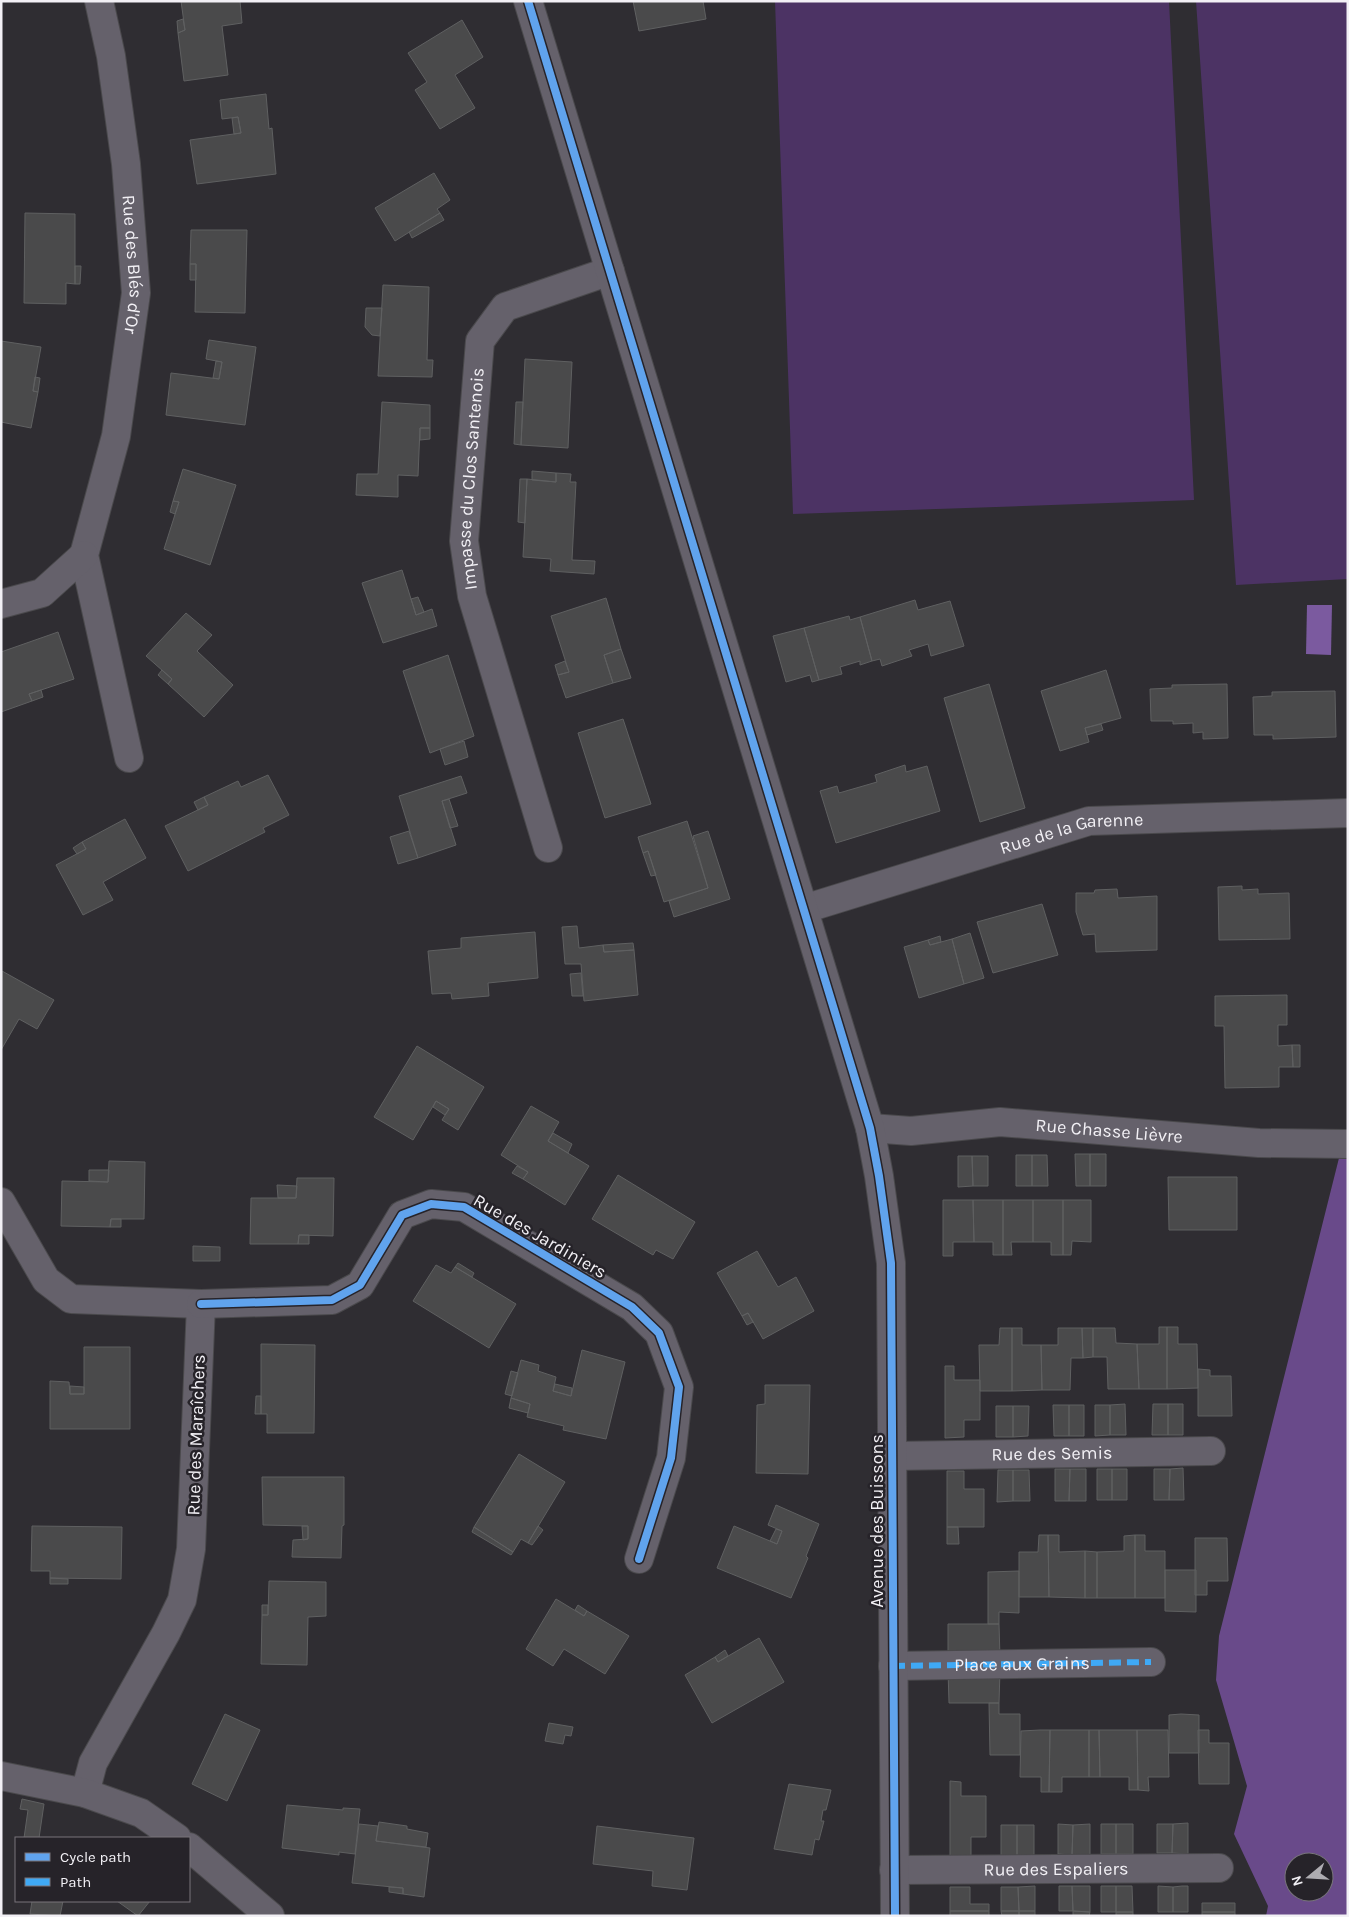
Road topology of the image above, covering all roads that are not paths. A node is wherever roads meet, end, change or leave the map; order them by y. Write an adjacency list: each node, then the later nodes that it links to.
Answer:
1 (98, 1): 4 (street, Rue des Blés d'Or)
2 (528, 1): 3 (street, Avenue des Buissons)
3 (610, 271): 8 (street, Impasse du Clos Santenois); 9 (street, Avenue des Buissons)
4 (84, 556): 5 (street); 6 (street)
5 (1, 604)
6 (129, 758)
7 (1348, 813): 9 (street, Rue de la Garenne)
8 (548, 848)
9 (804, 909): 10 (street, Avenue des Buissons)
10 (870, 1128): 11 (street, Rue Chasse Lièvre); 15 (street, Avenue des Buissons)
11 (1348, 1144)
12 (1, 1202): 13 (street)
13 (201, 1304): 16 (street, Rue des Jardiniers); 20 (street, Rue des Maraîchers)
14 (1211, 1451): 15 (street, Rue des Semis)
15 (892, 1456): 18 (street, Avenue des Buissons)
16 (639, 1559)
17 (1151, 1662): 18 (street, Place aux Grains)
18 (892, 1666): 24 (street, Avenue des Buissons)
19 (1, 1776): 20 (street)
20 (85, 1793): 21 (street)
21 (176, 1837)
22 (190, 1847): 25 (street)
23 (1219, 1868): 24 (street, Rue des Espaliers)
24 (894, 1870): 26 (street, Avenue des Buissons)
25 (270, 1916)
26 (895, 1916)

